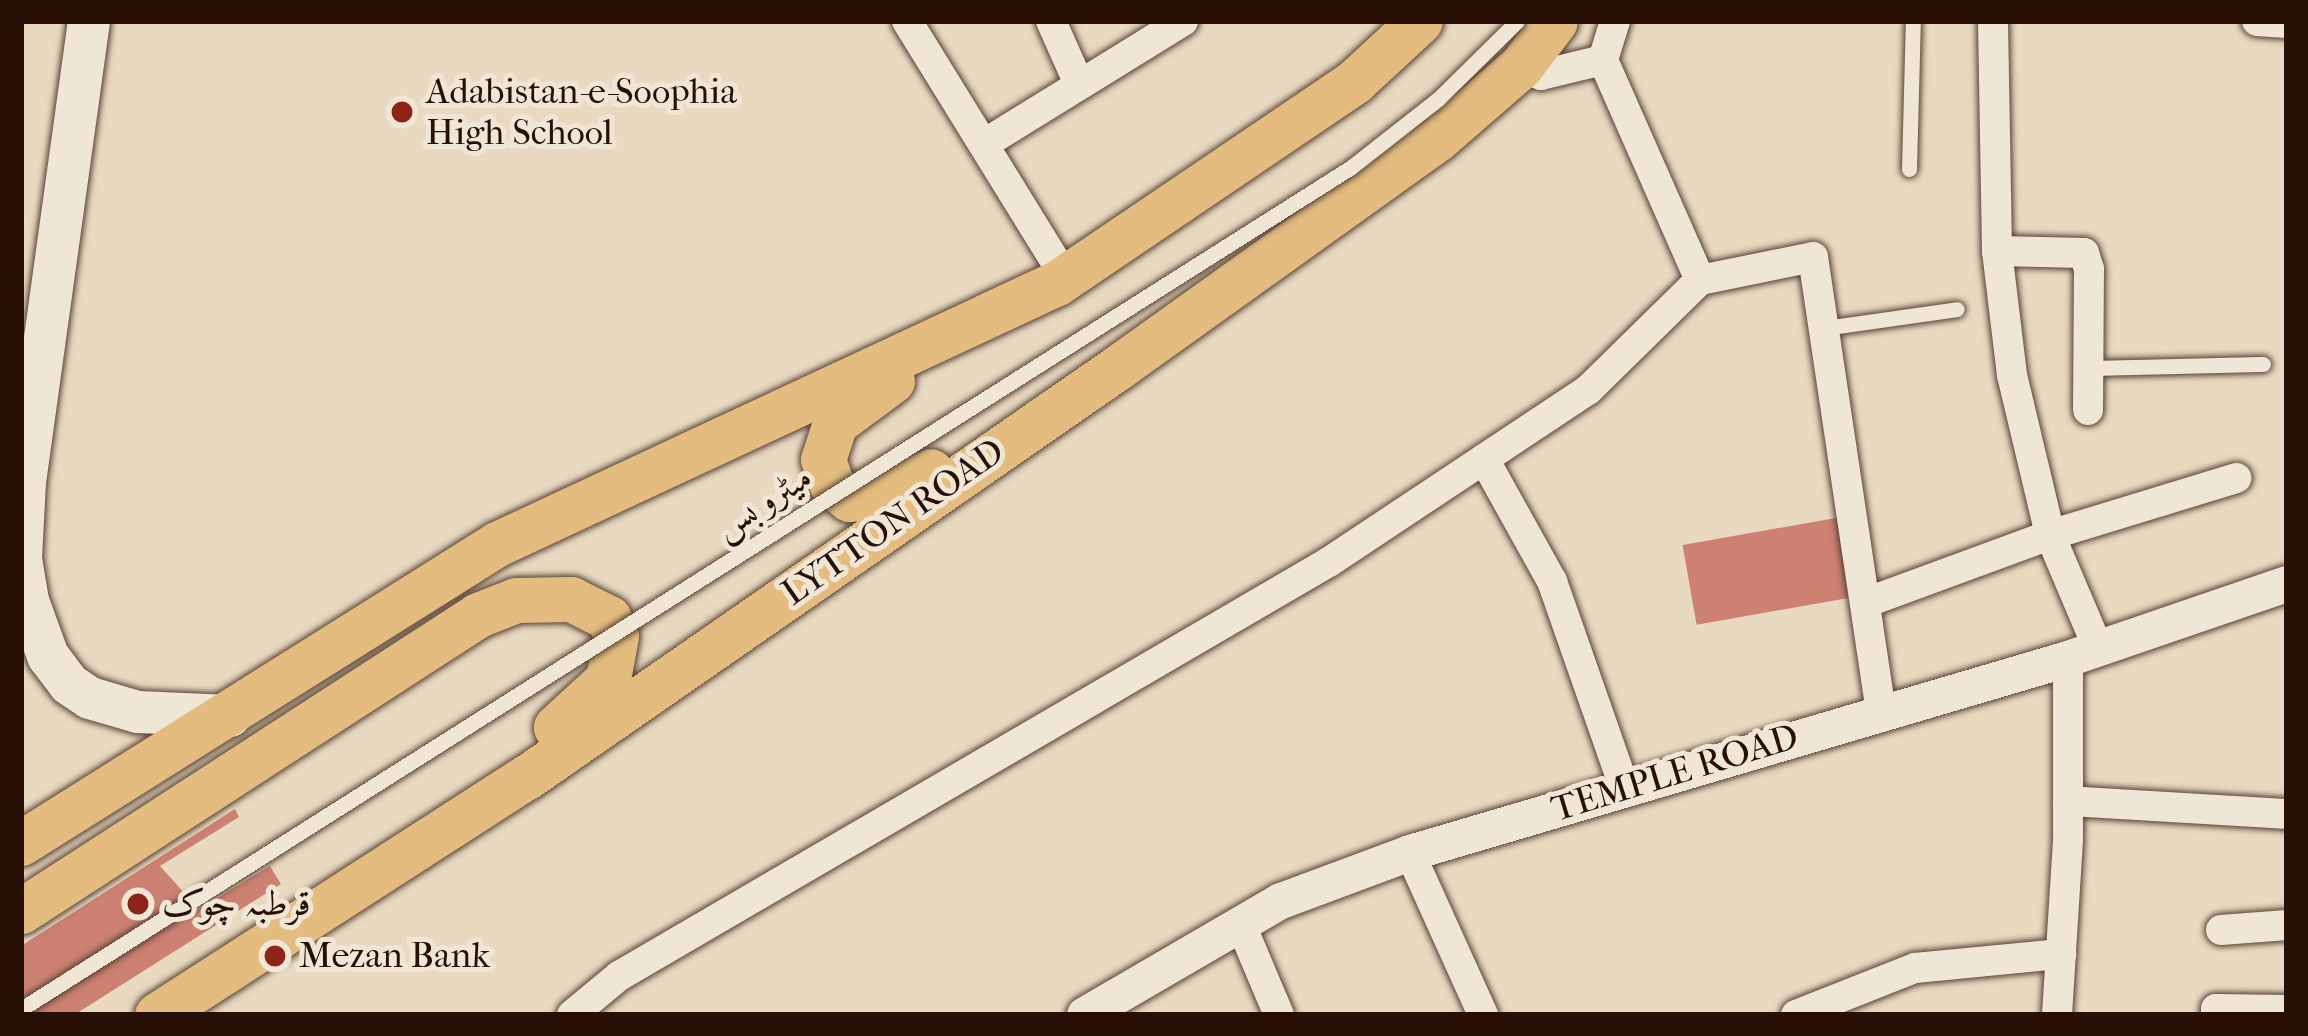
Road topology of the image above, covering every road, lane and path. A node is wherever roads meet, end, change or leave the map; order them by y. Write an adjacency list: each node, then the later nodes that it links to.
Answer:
1 (62, 21): 22 (main road)
2 (89, 21): 36 (main road)
3 (907, 21): 17 (street)
4 (1051, 21): 16 (street)
5 (1183, 21): 16 (street)
6 (1420, 21): 20 (main road)
7 (1517, 21): 49 (lane, میٹرو بس, bridge)
8 (1555, 21): 15 (main road, LYTTON ROAD)
9 (1616, 21): 14 (street)
10 (1913, 21): 18 (lane)
11 (1993, 21): 19 (street)
12 (2257, 21): 13 (street)
13 (2287, 23)
14 (1603, 60): 15 (street); 21 (street)
15 (1521, 66): 26 (main road, LYTTON ROAD)
16 (1079, 84): 17 (street)
17 (984, 144): 20 (street)
18 (1909, 169)
19 (1997, 251): 27 (street); 31 (street)
20 (1061, 280): 26 (main road); 36 (main road)
21 (1700, 280): 24 (street); 29 (street)
22 (21, 307)
23 (1957, 309): 24 (lane)
24 (1823, 328): 33 (street)
25 (2263, 364): 27 (lane)
26 (1117, 368): 37 (main road, LYTTON ROAD)
27 (2088, 368): 28 (street)
28 (2088, 410)
29 (1484, 459): 38 (street); 52 (street)
30 (2236, 478): 31 (street)
31 (2050, 535): 33 (street); 34 (street)
32 (2287, 584): 34 (street, TEMPLE ROAD)
33 (1865, 604): 35 (street)
34 (2084, 654): 35 (street, TEMPLE ROAD); 39 (street)
35 (1881, 711): 38 (street, TEMPLE ROAD)
36 (230, 716): 41 (main road)
37 (527, 777): 43 (main road); 48 (main road, LYTTON ROAD)
38 (1624, 787): 42 (street, TEMPLE ROAD)
39 (2068, 801): 40 (street); 47 (street)
40 (2287, 814)
41 (21, 843)
42 (1410, 854): 44 (street, TEMPLE ROAD); 55 (street)
43 (21, 911)
44 (1241, 925): 53 (street, TEMPLE ROAD); 54 (street)
45 (2287, 925): 46 (street)
46 (2221, 930)
47 (2060, 955): 56 (street); 57 (street)
48 (204, 1001): 51 (main road, LYTTON ROAD)
49 (21, 1009)
50 (2287, 1010): 58 (street)
51 (157, 1015)
52 (572, 1015)
53 (1086, 1015)
54 (1279, 1015)
55 (1483, 1015)
56 (1796, 1015)
57 (2057, 1015)
58 (2216, 1015)

